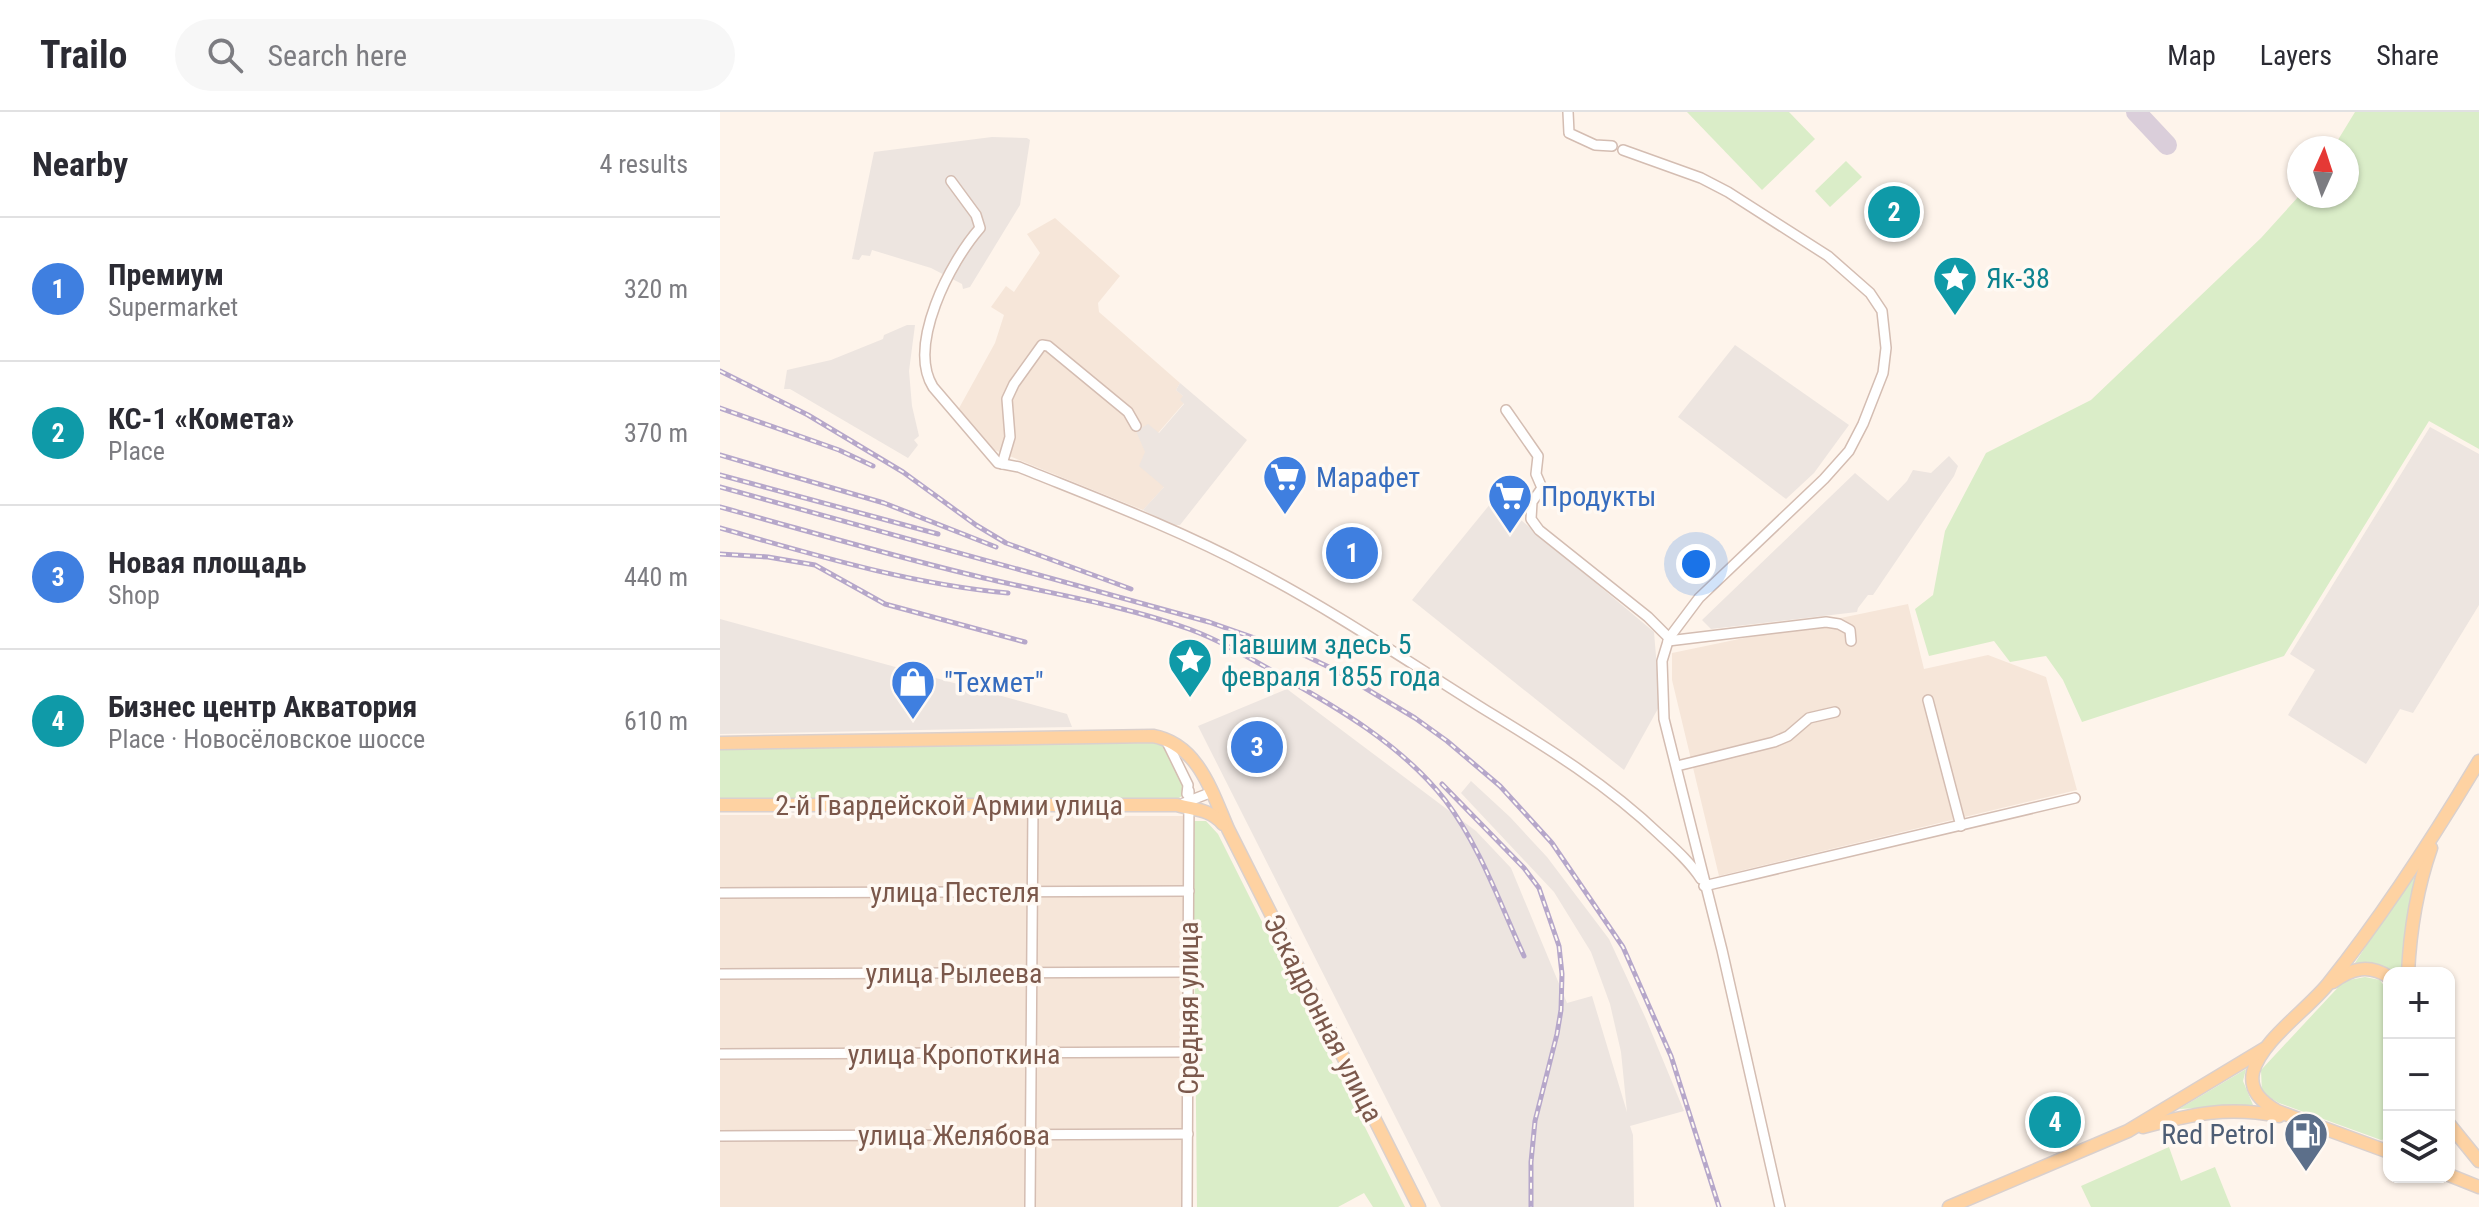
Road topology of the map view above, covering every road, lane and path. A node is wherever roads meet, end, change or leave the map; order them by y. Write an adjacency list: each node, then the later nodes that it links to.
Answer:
1 (1568, 112): 6 (street)
2 (951, 181): 5 (street)
3 (1506, 410): 6 (street)
4 (1136, 426): 5 (street)
5 (1002, 464): 23 (street)
6 (1668, 640): 7 (street); 13 (street)
7 (1851, 641)
8 (1928, 700): 20 (street)
9 (1835, 712): 13 (street)
10 (1165, 738): 11 (main road); 14 (main road, Эскадронная улица); 16 (street)
11 (720, 743)
12 (2479, 761): 22 (main road)
13 (1677, 766): 19 (street)
14 (1212, 792): 16 (street); 21 (main road, Эскадронная улица)
15 (2075, 798): 20 (street)
16 (1186, 801): 18 (main road, 2-й Гвардейской Армии улица); 21 (main road); 25 (street, Средняя улица)
17 (720, 805): 18 (main road, 2-й Гвардейской Армии улица)
18 (1033, 806): 26 (street)
19 (1691, 826): 23 (street); 24 (street)
20 (1961, 826): 24 (street)
21 (1228, 829): 52 (main road, Эскадронная улица)
22 (2437, 830): 28 (main road); 33 (main road)
23 (1668, 842): 24 (street)
24 (1704, 886): 53 (street)
25 (1189, 891): 26 (street, улица Пестеля); 29 (street, Средняя улица)
26 (1033, 892): 27 (street, улица Пестеля); 30 (street)
27 (720, 893)
28 (2409, 967)
29 (1188, 972): 30 (street, улица Рылеева); 35 (street, Средняя улица)
30 (1032, 973): 32 (street, улица Рылеева); 37 (street)
31 (2383, 973): 33 (main road)
32 (720, 974)
33 (2327, 986): 34 (main road)
34 (2267, 1047): 38 (main road); 39 (main road)
35 (1188, 1052): 37 (street, улица Кропоткина); 41 (street, Средняя улица)
36 (720, 1054): 37 (street, улица Кропоткина)
37 (1032, 1054): 42 (street)
38 (2305, 1122): 39 (main road); 44 (main road)
39 (2128, 1131): 54 (main road)
40 (2455, 1131): 47 (main road)
41 (1188, 1134): 42 (street, улица Желябова); 51 (street, Средняя улица)
42 (1031, 1135): 43 (street, улица Желябова); 50 (street)
43 (720, 1136)
44 (2357, 1142): 45 (main road); 46 (main road)
45 (2383, 1146)
46 (2383, 1150)
47 (2479, 1161)
48 (2455, 1177): 49 (main road)
49 (2479, 1187)
50 (1030, 1207)
51 (1187, 1207)
52 (1419, 1207)
53 (1780, 1207)
54 (1949, 1207)

